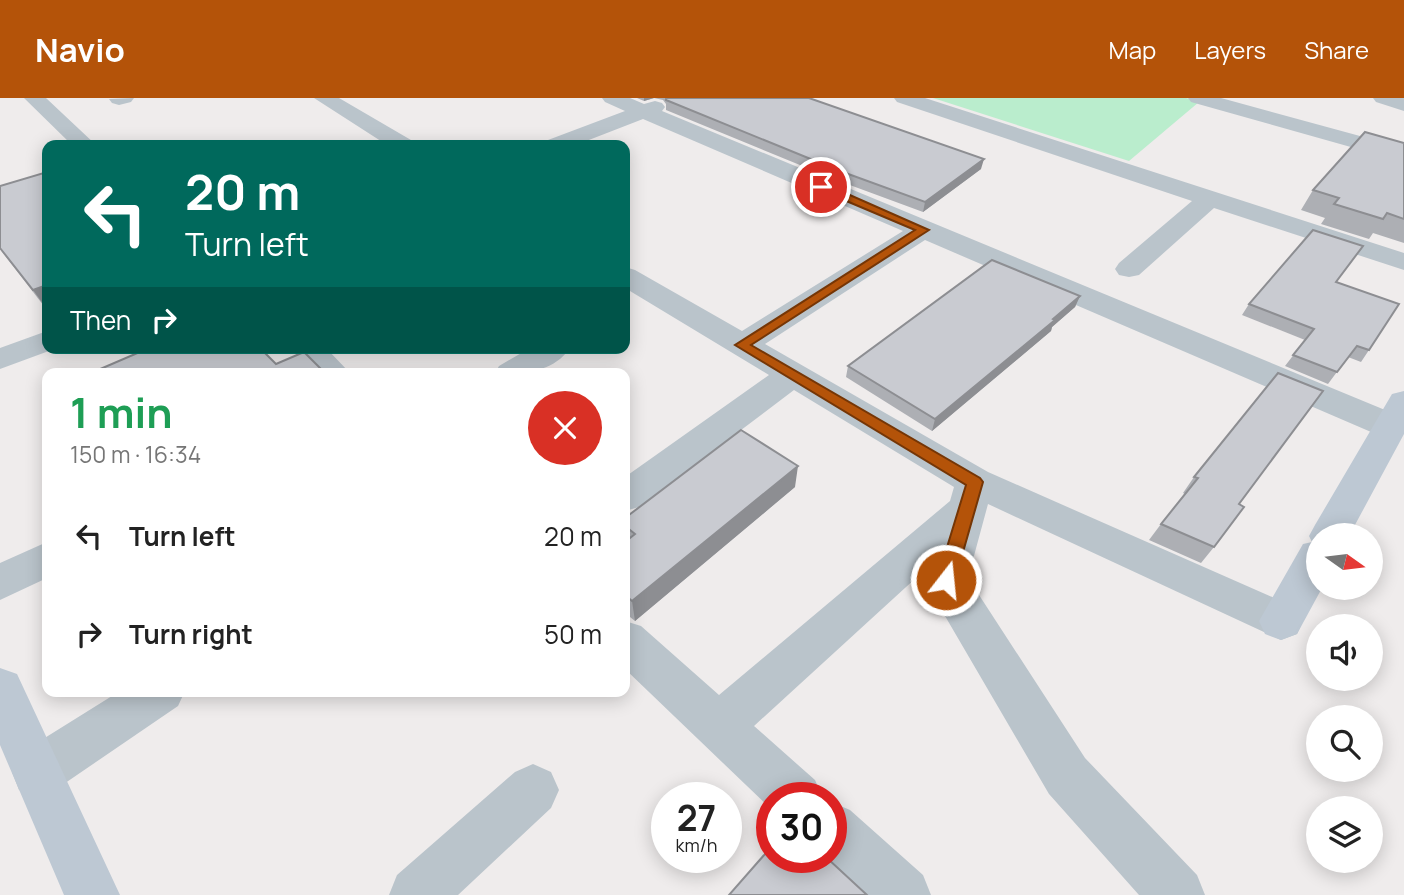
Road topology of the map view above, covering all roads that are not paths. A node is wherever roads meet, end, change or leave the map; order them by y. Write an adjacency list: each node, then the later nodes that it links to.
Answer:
1 (34, 98): 10 (street)
2 (324, 98): 11 (street)
3 (612, 98): 9 (street)
4 (675, 98): 9 (street)
5 (904, 98): 14 (street)
6 (1198, 98): 13 (street)
7 (1383, 98): 8 (street)
8 (1404, 105)
9 (643, 111): 12 (street); 15 (street)
10 (80, 140)
11 (395, 140)
12 (569, 140)
13 (1404, 155)
14 (1210, 198): 16 (street); 17 (street)
15 (923, 230): 22 (street); 29 (street)
16 (1404, 262)
17 (1129, 269)
18 (630, 279): 19 (street)
19 (652, 293): 20 (street); 22 (street)
20 (630, 305)
21 (42, 343): 25 (street)
22 (742, 345): 28 (street)
23 (313, 354): 26 (street)
24 (544, 354): 27 (street)
25 (0, 359)
26 (329, 368)
27 (520, 368)
28 (792, 375): 30 (street); 31 (street)
29 (1397, 414): 32 (street)
30 (630, 493)
31 (971, 496): 34 (street); 39 (street); 47 (street)
32 (1336, 523)
33 (42, 561): 35 (street)
34 (1306, 578)
35 (0, 583)
36 (630, 645): 39 (street)
37 (0, 689): 40 (street)
38 (152, 697): 40 (street)
39 (719, 726): 41 (street)
40 (37, 772): 44 (street)
41 (780, 782)
42 (533, 790): 45 (street)
43 (847, 844): 46 (street)
44 (92, 895)
45 (417, 895)
46 (903, 895)
47 (1177, 895)

